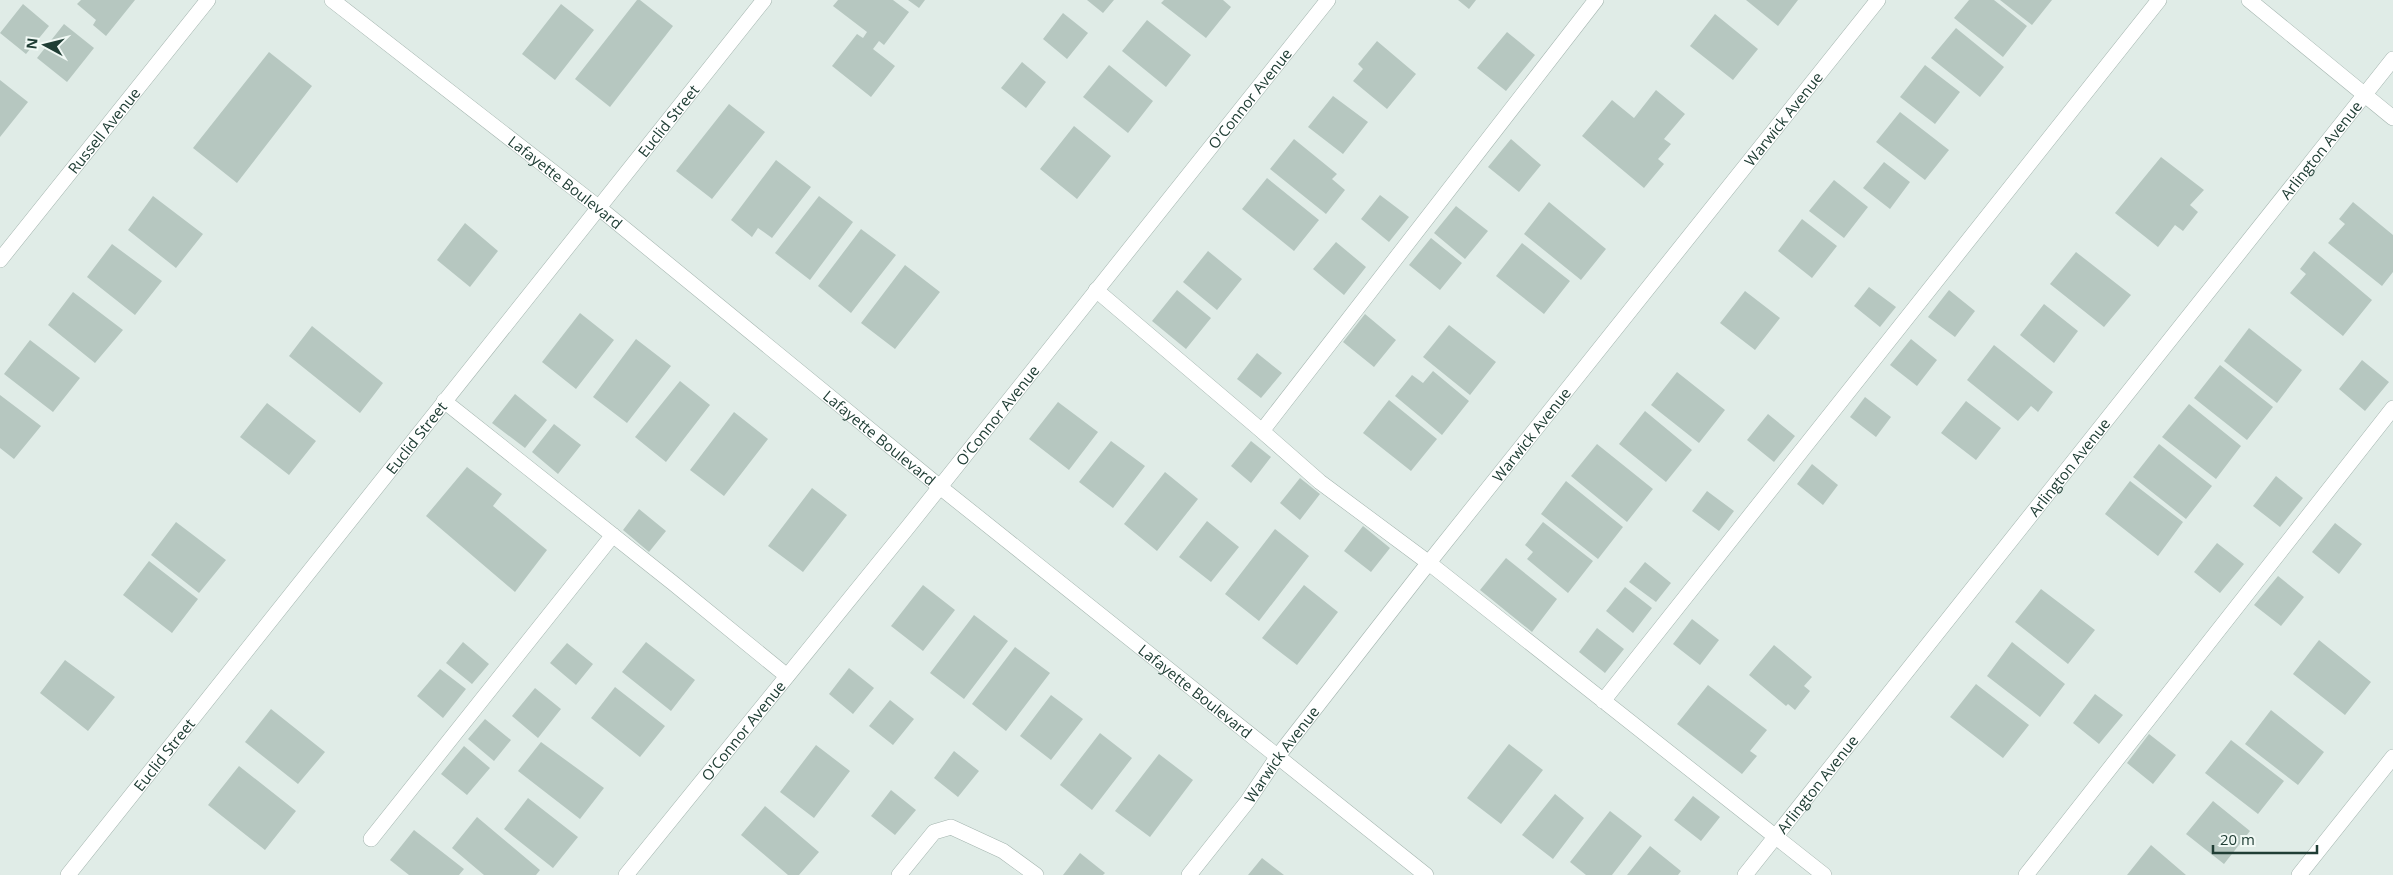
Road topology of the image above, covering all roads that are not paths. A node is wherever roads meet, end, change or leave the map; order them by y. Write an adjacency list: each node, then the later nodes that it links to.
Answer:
1 (208, 0): 13 (street, Russell Avenue)
2 (332, 0): 12 (street, Lafayette Boulevard)
3 (764, 0): 12 (street, Euclid Street)
4 (1328, 0): 14 (street, O'Connor Avenue)
5 (1596, 0): 17 (street)
6 (1878, 0): 20 (street, Warwick Avenue)
7 (2160, 0): 22 (street)
8 (2248, 0): 10 (street)
9 (2393, 59): 10 (street, Arlington Avenue)
10 (2363, 95): 11 (street); 25 (street, Arlington Avenue)
11 (2393, 118)
12 (598, 207): 15 (street, Euclid Street); 18 (street, Lafayette Boulevard)
13 (0, 260)
14 (1096, 290): 17 (street); 18 (street, O'Connor Avenue)
15 (444, 401): 19 (street); 27 (street, Euclid Street)
16 (2393, 408): 35 (street)
17 (1262, 431): 20 (street)
18 (940, 487): 21 (street, O'Connor Avenue); 23 (street, Lafayette Boulevard)
19 (613, 535): 21 (street); 26 (street)
20 (1429, 562): 22 (street); 23 (street, Warwick Avenue)
21 (786, 676): 28 (street, O'Connor Avenue)
22 (1604, 701): 25 (street)
23 (1278, 756): 31 (street, Warwick Avenue); 32 (street, Lafayette Boulevard)
24 (2393, 757): 36 (street)
25 (1776, 836): 33 (street, Arlington Avenue); 34 (street)
26 (371, 839)
27 (68, 875)
28 (626, 875)
29 (899, 875): 30 (street)
30 (1036, 875)
31 (1189, 875)
32 (1426, 875)
33 (1745, 875)
34 (1824, 875)
35 (2026, 875)
36 (2299, 875)

